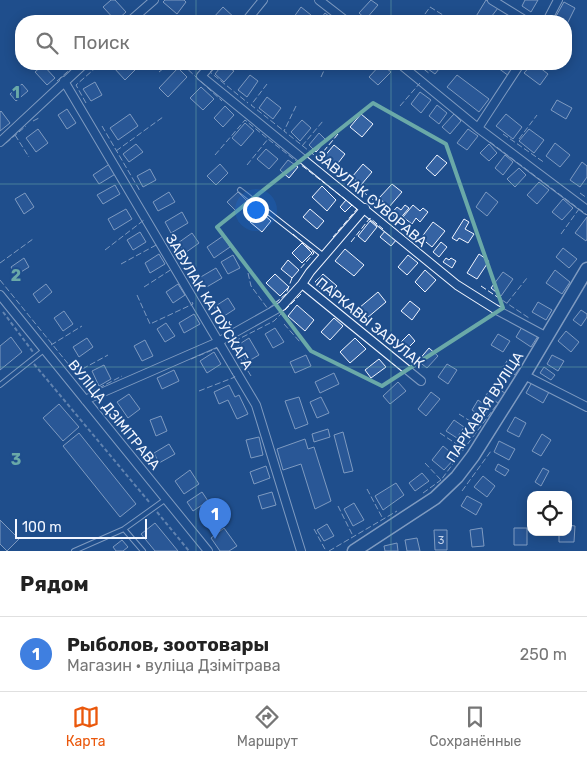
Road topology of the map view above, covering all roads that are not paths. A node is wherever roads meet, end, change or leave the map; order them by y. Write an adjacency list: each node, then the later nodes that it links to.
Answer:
1 (154, 0): 6 (street)
2 (263, 0): 7 (street)
3 (319, 0): 8 (street)
4 (492, 0): 9 (street)
5 (558, 0): 10 (street)
6 (137, 15)
7 (251, 15)
8 (338, 15)
9 (516, 15)
10 (550, 15)
11 (77, 70): 15 (street)
12 (206, 70): 19 (street, ЗАВУЛАК СУВОРАВА)
13 (407, 70): 16 (street)
14 (516, 70): 16 (street)
15 (64, 81): 17 (street); 26 (street, ЗАВУЛАК КАТОЎСКАГА)
16 (478, 128): 20 (street)
17 (0, 142)
18 (240, 190): 21 (lane)
19 (365, 208): 21 (street, ПАРКАВЫ ЗАВУЛАК); 25 (street, ЗАВУЛАК СУВОРАВА)
20 (587, 210)
21 (324, 256): 23 (street, ПАРКАВЫ ЗАВУЛАК)
22 (587, 269): 25 (main road, ПАРКАВАЯ ВУЛІЦА)
23 (302, 284): 26 (street, ПАРКАВЫ ЗАВУЛАК); 29 (street, ПАРКАВЫ ЗАВУЛАК)
24 (1, 299): 27 (street, ВУЛІЦА ДЗІМІТРАВА)
25 (547, 337): 28 (main road, ПАРКАВАЯ ВУЛІЦА)
26 (218, 342): 31 (street, ПАРКАВЫ ЗАВУЛАК); 38 (street, ЗАВУЛАК КАТОЎСКАГА)
27 (44, 350): 30 (lane); 31 (street, ВУЛІЦА ДЗІМІТРАВА)
28 (524, 374): 32 (street); 39 (main road, ПАРКАВАЯ ВУЛІЦА)
29 (421, 381)
30 (0, 384)
31 (85, 400): 33 (street, ВУЛІЦА ДЗІМІТРАВА)
32 (587, 406)
33 (166, 499): 34 (lane); 37 (street, ВУЛІЦА ДЗІМІТРАВА)
34 (124, 529): 35 (lane); 36 (lane)
35 (74, 551)
36 (143, 551)
37 (208, 551)
38 (301, 551)
39 (354, 551)

